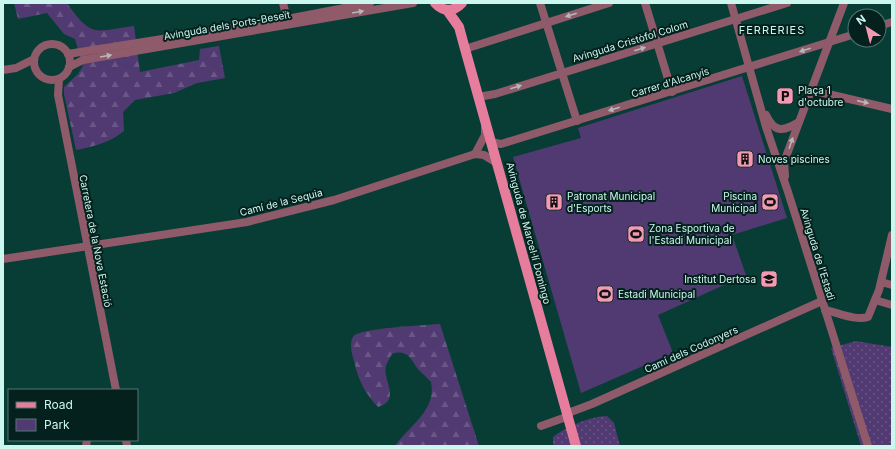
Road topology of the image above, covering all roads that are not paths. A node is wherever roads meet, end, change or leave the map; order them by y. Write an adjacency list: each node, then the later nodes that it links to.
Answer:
1 (283, 3): 13 (street)
2 (366, 3): 13 (street, Avinguda dels Ports-Beseït)
3 (413, 3): 23 (street, Avinguda dels Ports-Beseït, one-way to 3)
4 (540, 3): 15 (street)
5 (609, 3): 15 (street, one-way to 15)
6 (645, 3): 19 (street)
7 (731, 3): 14 (street, Avinguda de l'Estadi)
8 (787, 3): 14 (street, Avinguda Cristòfol Colom)
9 (844, 3): 18 (street)
10 (433, 4): 12 (main road)
11 (462, 4): 12 (main road); 16 (main road, Avinguda de Marcel·lí Domingo)
12 (448, 10): 16 (main road, Avinguda de Marcel·lí Domingo)
13 (287, 18): 21 (street, Avinguda dels Ports-Beseït)
14 (734, 18): 19 (street, Avinguda Cristòfol Colom); 24 (street, Avinguda de l'Estadi)
15 (546, 22): 20 (street); 28 (street)
16 (458, 27): 20 (main road, Avinguda de Marcel·lí Domingo)
17 (847, 36): 18 (street, Carrer d'Alcanyís)
18 (829, 42): 24 (street, Carrer d'Alcanyís, one-way to 24); 31 (street)
19 (657, 43): 28 (street, Avinguda Cristòfol Colom, one-way to 19); 32 (street)
20 (465, 49): 35 (main road, Avinguda de Marcel·lí Domingo)
21 (68, 54): 22 (street); 23 (street)
22 (34, 59): 25 (street); 27 (street)
23 (69, 67): 29 (street)
24 (749, 67): 32 (street, Carrer d'Alcanyís); 33 (street, Avinguda de l'Estadi)
25 (16, 68): 26 (street); 27 (street)
26 (3, 70)
27 (36, 71): 30 (street)
28 (562, 73): 35 (street, Avinguda Cristòfol Colom, one-way to 28); 38 (street)
29 (59, 79): 30 (street); 34 (street, Carretera de la Nova Estació)
30 (47, 80): 34 (street, Carretera de la Nova Estació)
31 (811, 90): 36 (street, one-way to 36); 39 (street)
32 (672, 92): 38 (street, Carrer d'Alcanyís, one-way to 38)
33 (757, 92): 39 (street); 42 (street, Avinguda de l'Estadi)
34 (58, 95): 47 (street, Carretera de la Nova Estació)
35 (478, 97): 37 (main road, Avinguda de Marcel·lí Domingo)
36 (892, 109)
37 (486, 121): 40 (main road, Avinguda de Marcel·lí Domingo); 41 (street)
38 (577, 121): 40 (street, Carrer d'Alcanyís)
39 (799, 122): 43 (street, one-way to 39)
40 (491, 142): 44 (main road, Avinguda de Marcel·lí Domingo)
41 (474, 154): 44 (street); 47 (street, Camí de la Sequia)
42 (774, 155): 43 (street); 45 (street, Avinguda de l'Estadi)
43 (786, 158): 45 (street)
44 (497, 163): 57 (main road, Avinguda de Marcel·lí Domingo)
45 (788, 192): 53 (street, Avinguda de l'Estadi)
46 (892, 235): 49 (street)
47 (86, 245): 48 (street, Camí de la Sequia); 56 (street, Carretera de la Nova Estació)
48 (3, 259)
49 (889, 267): 50 (street)
50 (880, 282): 51 (street); 52 (street)
51 (892, 285)
52 (875, 300): 54 (street); 55 (street)
53 (822, 301): 55 (street, Avinguda de l'Estadi); 57 (street, Camí dels Codonyers)
54 (892, 305)
55 (825, 310): 60 (street, Avinguda de l'Estadi)
56 (116, 389)
57 (568, 414): 58 (street, Camí dels Codonyers); 59 (main road, Avinguda de Marcel·lí Domingo)
58 (541, 426)
59 (576, 446)
60 (868, 446)

